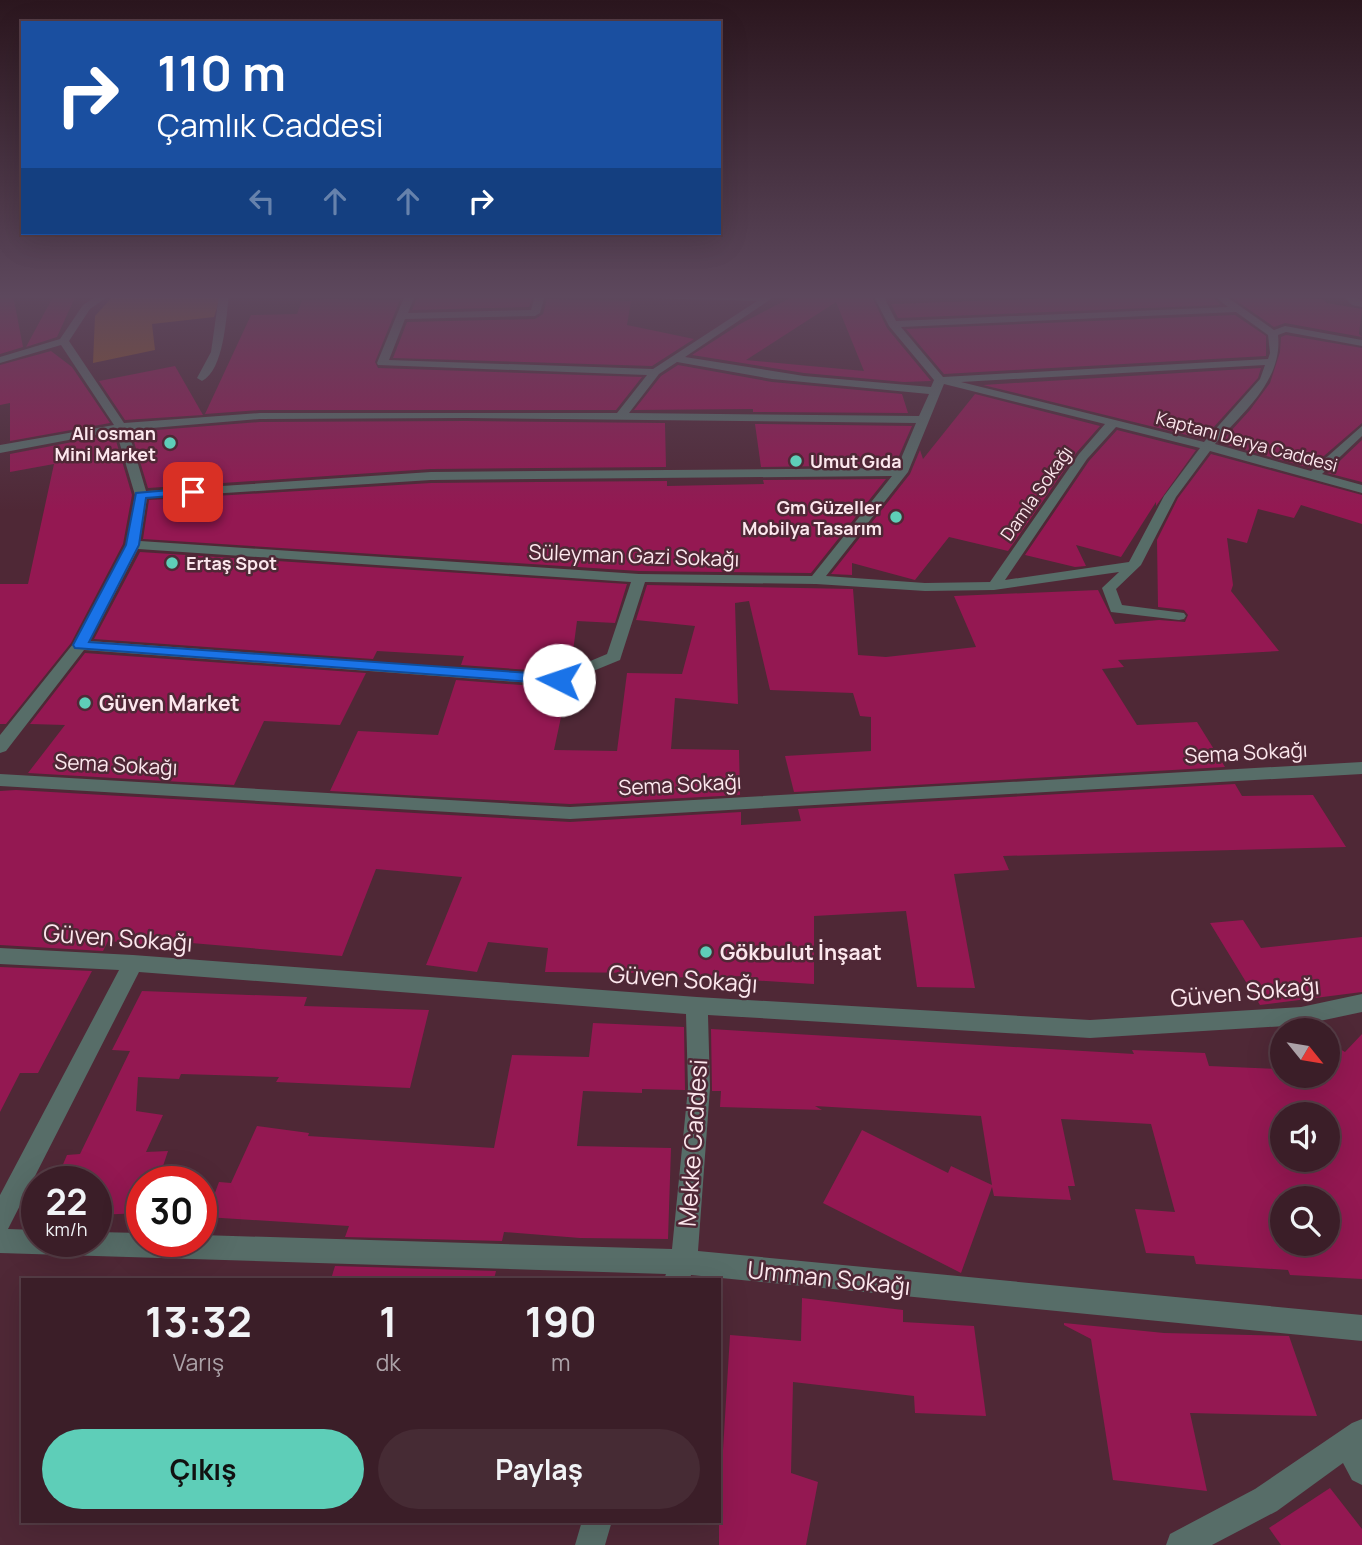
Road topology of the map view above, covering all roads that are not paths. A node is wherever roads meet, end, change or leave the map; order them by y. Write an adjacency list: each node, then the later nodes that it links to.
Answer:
1 (81, 367): 15 (street)
2 (208, 367): 10 (street)
3 (506, 367): 9 (street)
4 (662, 367): 9 (street)
5 (714, 367): 11 (street)
6 (925, 367): 11 (street)
7 (1127, 367): 11 (street)
8 (1269, 367): 17 (street)
9 (655, 372): 12 (street)
10 (202, 378)
11 (938, 385): 13 (street); 14 (street, Kaptanı Derya Caddesi)
12 (621, 416): 13 (street); 15 (street)
13 (924, 420): 19 (street)
14 (1112, 424): 17 (street, Kaptanı Derya Caddesi); 27 (street, Damla Sokağı)
15 (121, 427): 18 (street); 22 (street)
16 (1362, 430): 20 (street)
17 (1207, 446): 20 (street, Kaptanı Derya Caddesi); 24 (street)
18 (0, 449)
19 (902, 472): 22 (street); 26 (street)
20 (1314, 476): 21 (street, Kaptanı Derya Caddesi)
21 (1362, 489)
22 (141, 495): 23 (street)
23 (133, 545): 25 (street, Süleyman Gazi Sokağı); 29 (street)
24 (1134, 565): 27 (street, Süleyman Gazi Sokağı); 28 (street)
25 (639, 578): 26 (street, Süleyman Gazi Sokağı); 29 (street)
26 (816, 580): 27 (street, Süleyman Gazi Sokağı)
27 (994, 586)
28 (1179, 616)
29 (80, 645): 30 (street)
30 (0, 747)
31 (1362, 768): 32 (street, Sema Sokağı)
32 (0, 780)
33 (0, 956): 34 (street, Güven Sokağı)
34 (133, 963): 36 (street, Güven Sokağı); 37 (street)
35 (1362, 1003): 36 (street, Güven Sokağı)
36 (696, 1006): 39 (street, Mekke Caddesi)
37 (0, 1220)
38 (0, 1241): 39 (street, Umman Sokağı)
39 (681, 1271): 40 (street, Umman Sokağı)
40 (1362, 1328)
41 (1356, 1438): 42 (street); 45 (street)
42 (1362, 1471)
43 (596, 1523): 44 (street)
44 (590, 1545)
45 (1181, 1545)

